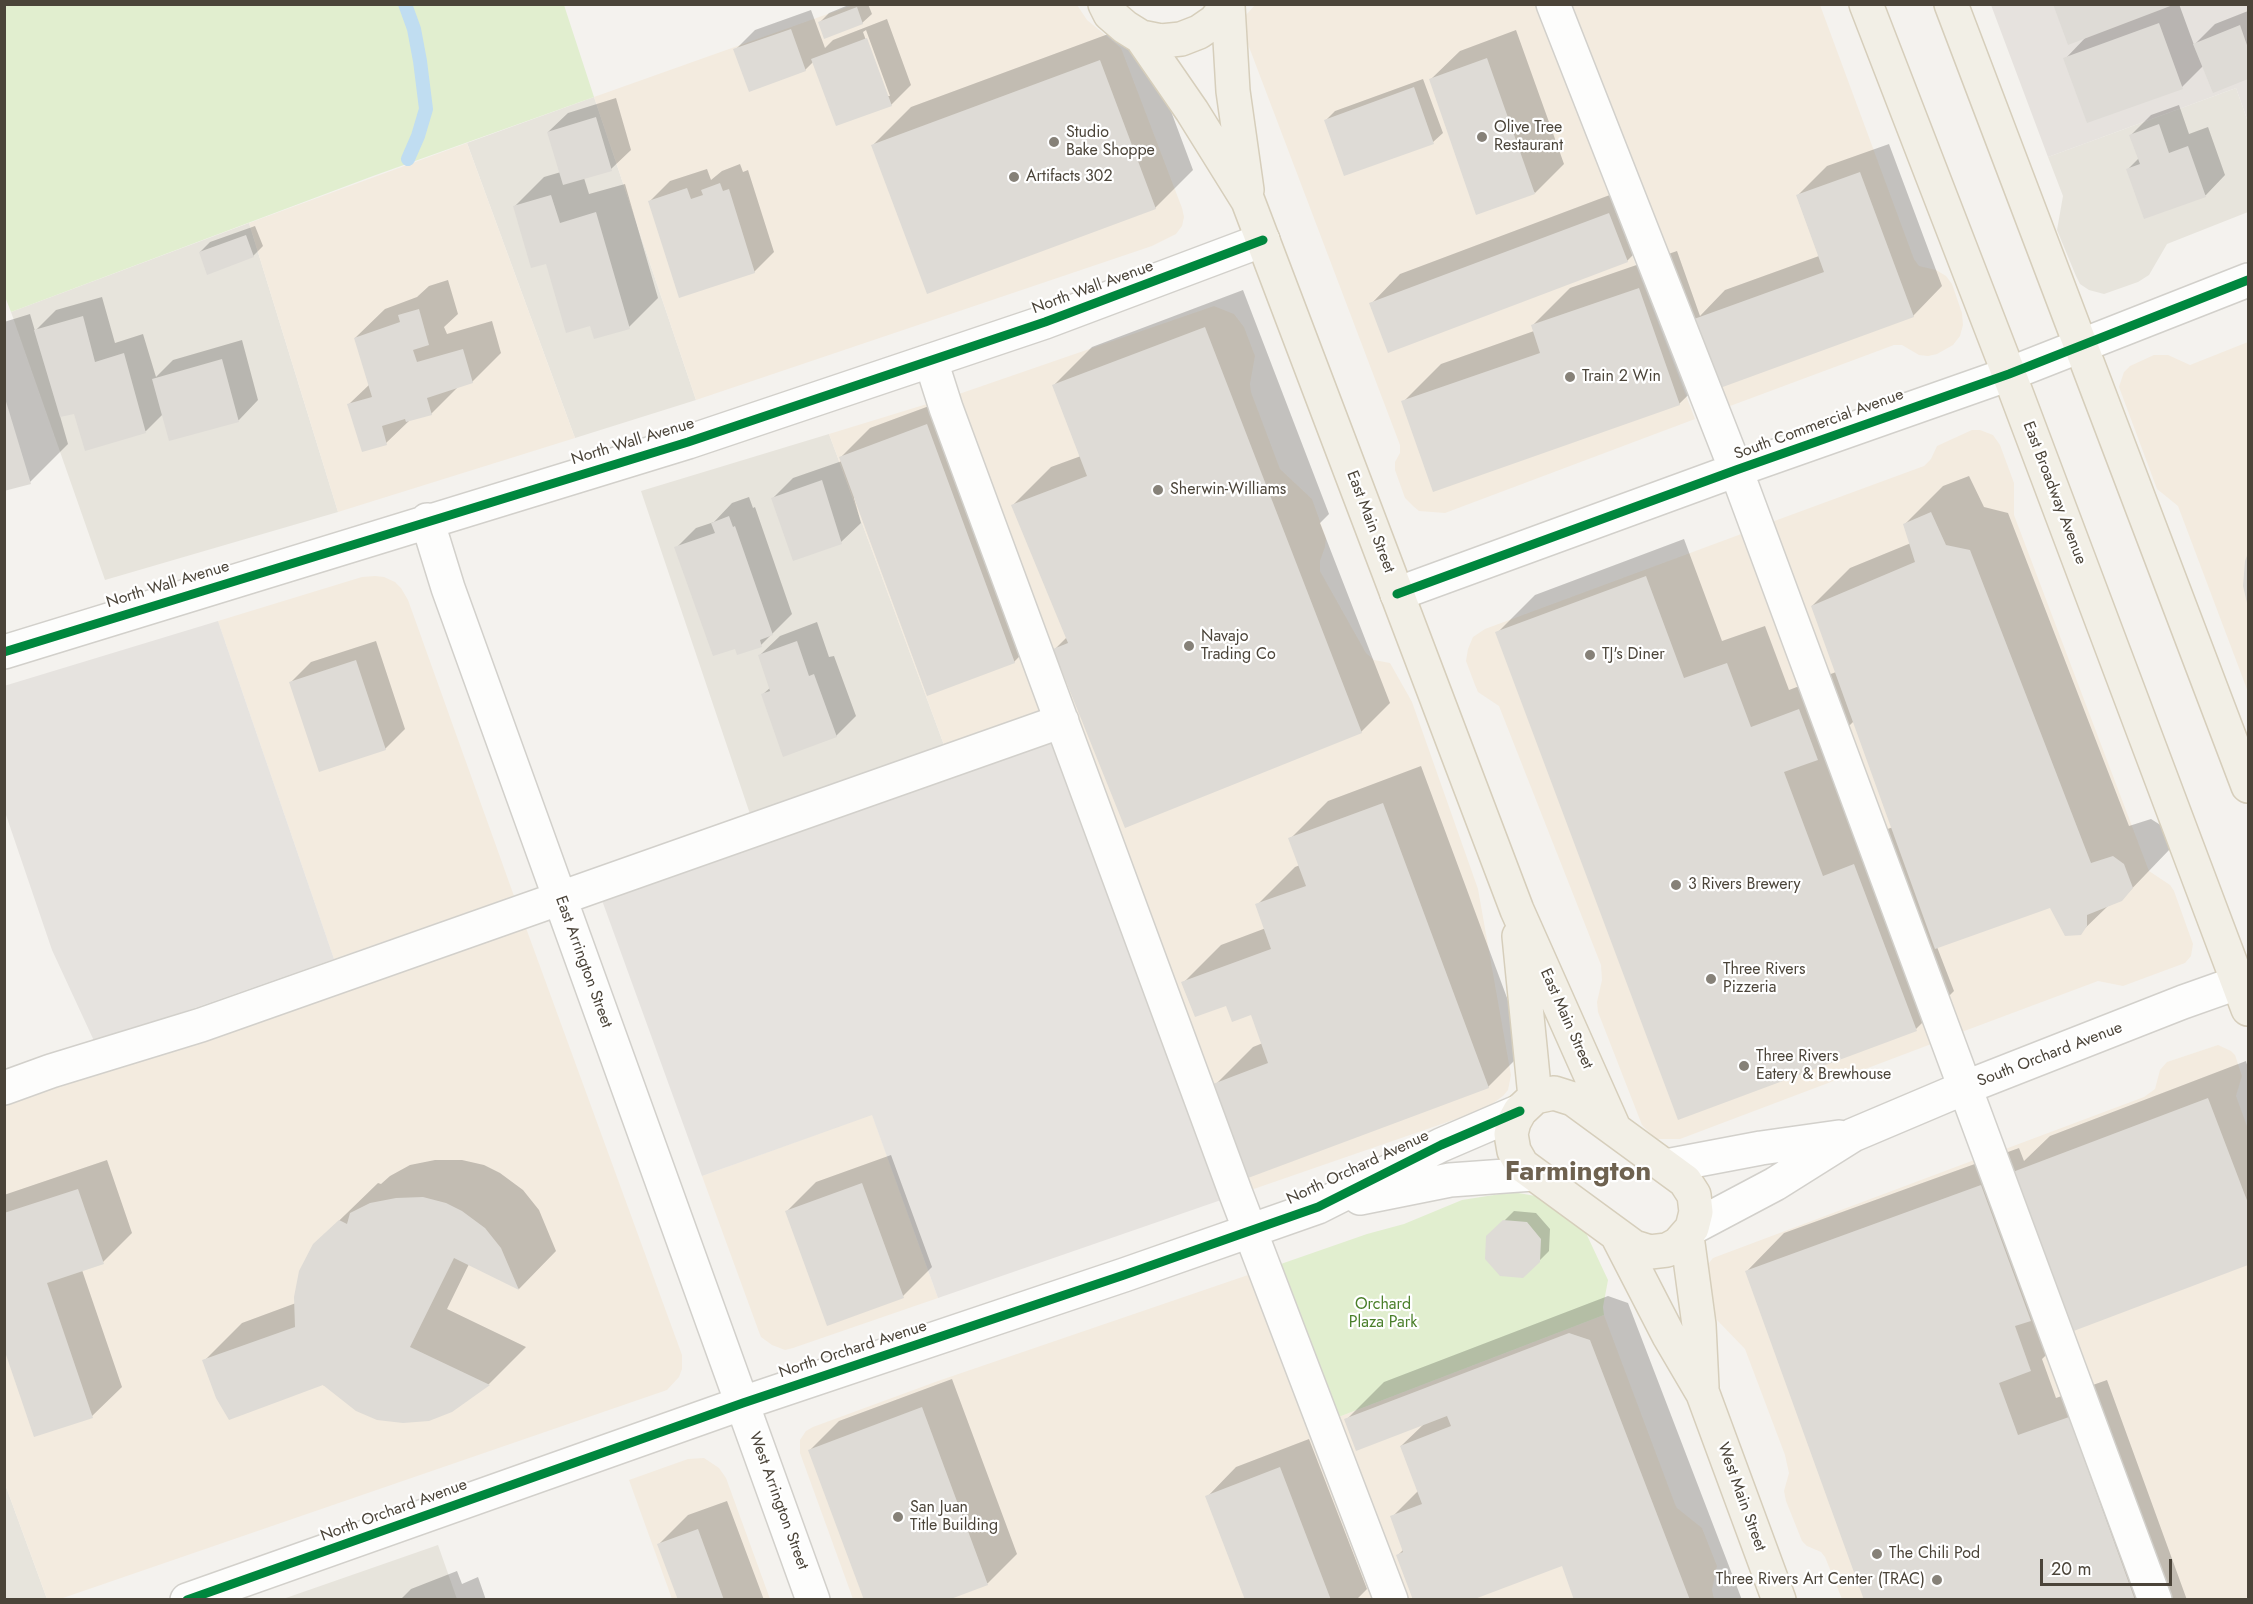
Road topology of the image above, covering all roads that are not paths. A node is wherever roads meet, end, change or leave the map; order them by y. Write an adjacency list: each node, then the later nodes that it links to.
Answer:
1 (1105, 4): 6 (main road)
2 (1554, 4): 13 (street)
3 (1866, 4): 12 (main road, East Broadway Avenue)
4 (1951, 4): 10 (main road)
5 (1228, 5): 6 (main road); 7 (main road, East Main Street)
6 (1141, 36): 7 (main road, East Main Street)
7 (1248, 201): 8 (main road, East Main Street)
8 (1263, 240): 11 (street, North Wall Avenue); 15 (main road, East Main Street)
9 (2248, 280): 10 (street, South Commercial Avenue)
10 (2081, 346): 12 (street, South Commercial Avenue); 18 (main road)
11 (931, 361): 14 (street, North Wall Avenue); 17 (street)
12 (2009, 374): 13 (street, South Commercial Avenue); 21 (main road, East Broadway Avenue)
13 (1736, 470): 15 (street, South Commercial Avenue); 23 (street)
14 (427, 520): 16 (street, North Wall Avenue); 19 (street, East Arrington Street)
15 (1397, 594): 20 (main road, East Main Street)
16 (4, 652)
17 (1062, 721): 19 (street); 30 (street)
18 (2248, 786)
19 (560, 897): 22 (street); 34 (street, East Arrington Street)
20 (1517, 910): 24 (main road, East Main Street); 25 (main road, East Main Street)
21 (2245, 990): 23 (street, South Orchard Avenue)
22 (4, 1088)
23 (1964, 1088): 26 (street, South Orchard Avenue); 39 (street)
24 (1528, 1104): 25 (main road, West Main Street); 28 (main road); 29 (street, North Orchard Avenue)
25 (1614, 1128): 27 (main road, West Main Street)
26 (1853, 1135): 27 (street, South Orchard Avenue); 31 (street, South Orchard Avenue)
27 (1666, 1166): 31 (main road, West Main Street)
28 (1533, 1174): 29 (street, North Orchard Avenue); 32 (main road)
29 (1318, 1207): 30 (street, North Orchard Avenue)
30 (1250, 1231): 34 (street, North Orchard Avenue); 37 (street)
31 (1689, 1232): 32 (main road); 33 (main road, West Main Street)
32 (1617, 1235): 33 (main road, West Main Street)
33 (1703, 1394): 38 (main road, West Main Street)
34 (743, 1403): 35 (street, North Orchard Avenue); 36 (street, West Arrington Street)
35 (187, 1599)
36 (813, 1599)
37 (1391, 1599)
38 (1779, 1599)
39 (2154, 1599)

